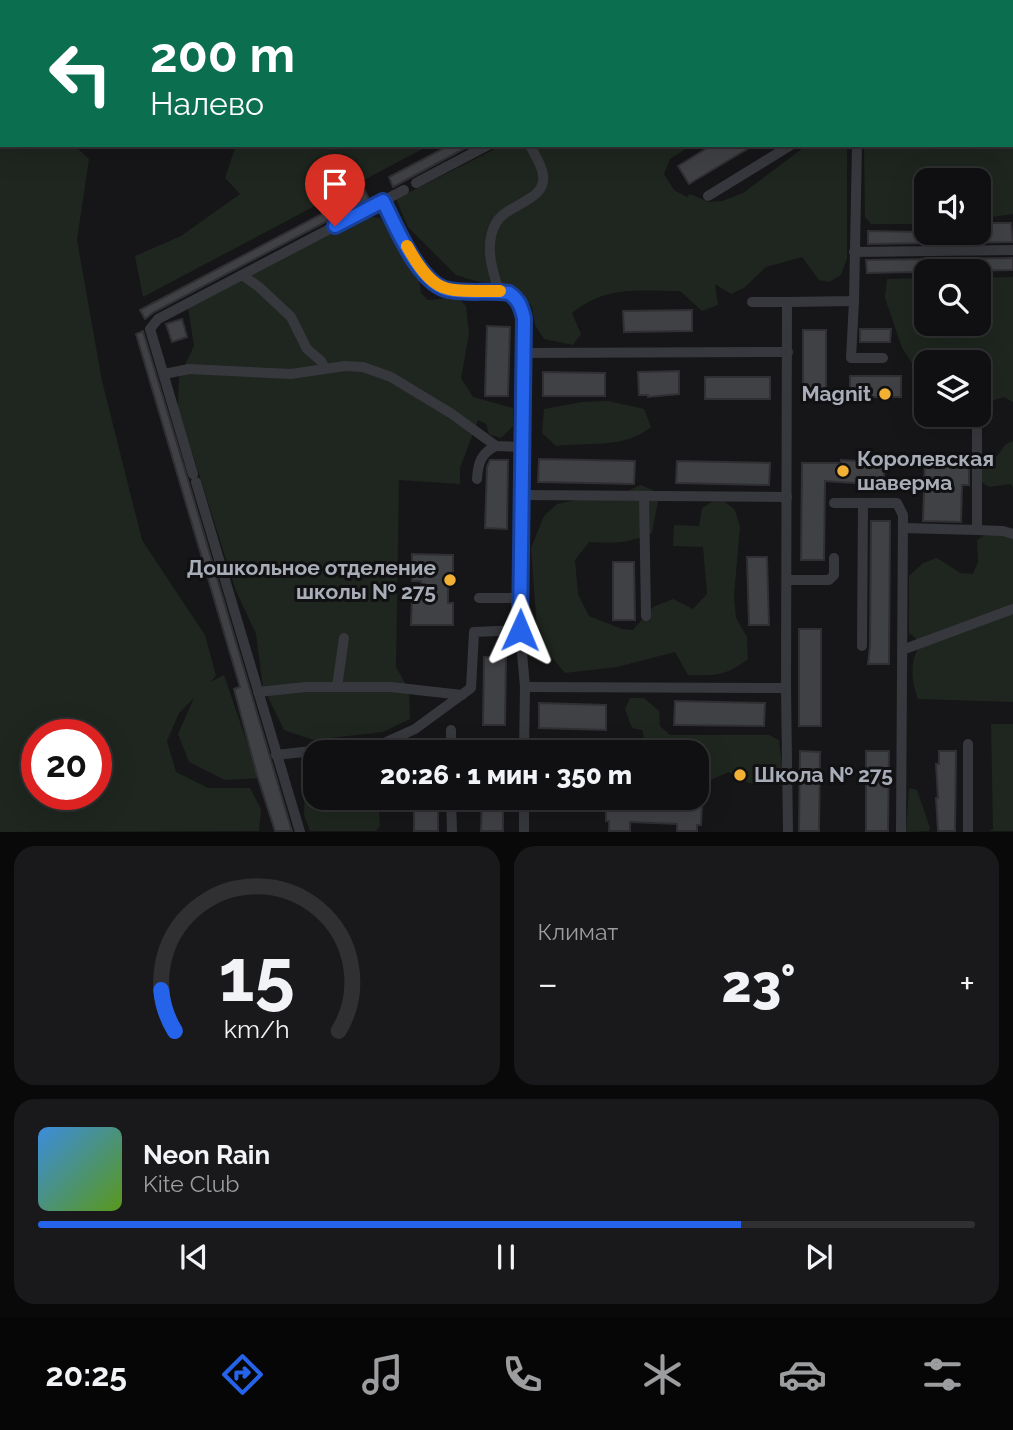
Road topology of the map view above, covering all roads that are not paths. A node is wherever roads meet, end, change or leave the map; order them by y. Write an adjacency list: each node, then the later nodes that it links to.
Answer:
1 (484, 147): 5 (street)
2 (531, 147): 12 (street)
3 (788, 147): 7 (street)
4 (857, 147): 10 (street)
5 (416, 183)
6 (404, 190): 8 (street)
7 (708, 196)
8 (383, 201): 11 (street); 12 (street)
9 (1013, 250): 10 (street)
10 (854, 252): 13 (street)
11 (242, 275): 19 (street); 20 (street)
12 (499, 291): 17 (street)
13 (854, 301): 15 (street); 18 (street)
14 (752, 302): 15 (street)
15 (788, 302): 16 (street)
16 (788, 352): 17 (street); 27 (street)
17 (523, 353): 23 (street)
18 (883, 358)
19 (325, 368): 20 (street); 22 (street)
20 (164, 374): 46 (street)
21 (977, 430): 31 (street)
22 (496, 446): 23 (street); 24 (street)
23 (522, 447): 25 (street)
24 (477, 479)
25 (522, 495): 26 (street); 36 (street)
26 (644, 496): 27 (street); 38 (street)
27 (787, 497): 34 (street)
28 (834, 503): 29 (street)
29 (863, 503): 30 (street); 41 (street)
30 (903, 528): 31 (street); 42 (street)
31 (977, 530): 32 (street)
32 (1013, 534)
33 (834, 558): 34 (street)
34 (787, 580): 45 (street)
35 (479, 598): 36 (street)
36 (521, 598): 39 (street)
37 (1013, 609): 42 (street)
38 (646, 616)
39 (520, 630): 44 (street); 47 (street)
40 (344, 638): 43 (street)
41 (862, 646)
42 (902, 650): 59 (street)
43 (337, 687): 46 (street); 47 (street)
44 (525, 687): 45 (street); 50 (street)
45 (786, 688): 58 (street)
46 (258, 692): 52 (street)
47 (462, 695): 52 (street)
48 (451, 730): 49 (street)
49 (451, 740)
50 (524, 740)
51 (968, 744): 60 (street)
52 (276, 755): 55 (street)
53 (452, 810): 56 (street)
54 (524, 810): 57 (street)
55 (300, 831)
56 (452, 831)
57 (524, 831)
58 (788, 831)
59 (901, 831)
60 (968, 831)

